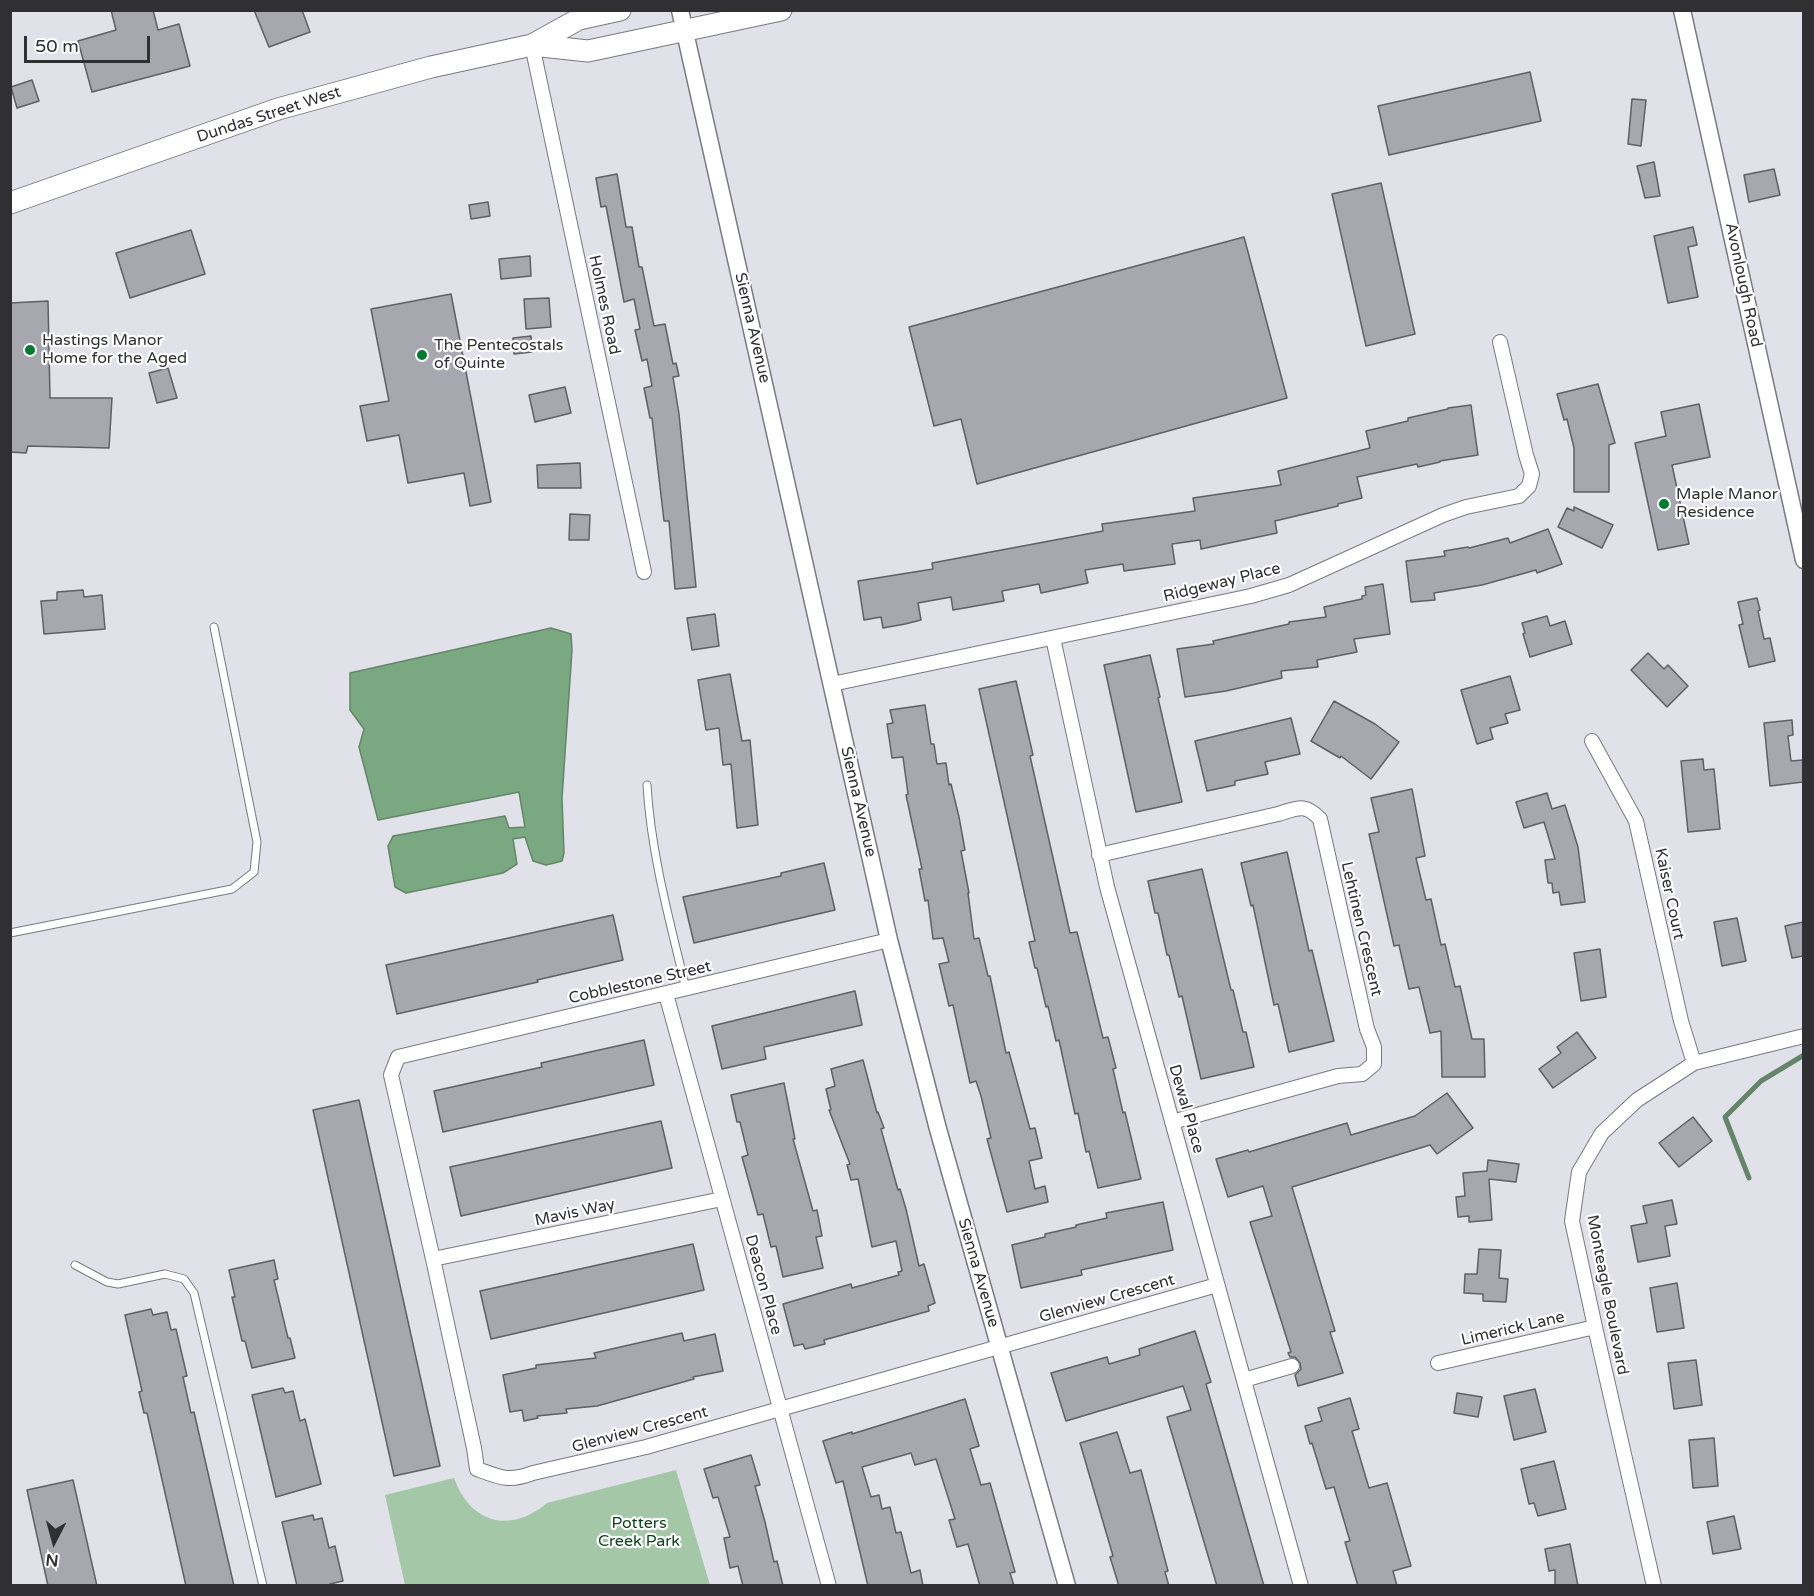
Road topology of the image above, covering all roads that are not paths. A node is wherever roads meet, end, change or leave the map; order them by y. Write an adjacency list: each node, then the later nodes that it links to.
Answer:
1 (781, 10): 4 (main road, Dundas Street West)
2 (1682, 10): 8 (street, Avonlough Road)
3 (614, 11): 5 (main road, Dundas Street West)
4 (682, 21): 5 (main road, Dundas Street West); 12 (street, Sienna Avenue)
5 (532, 45): 6 (main road, Dundas Street West); 9 (street, Holmes Road)
6 (10, 203)
7 (1500, 342): 11 (street, Ridgeway Place)
8 (1803, 560)
9 (644, 572)
10 (214, 627): 16 (lane)
11 (1053, 638): 12 (street, Ridgeway Place); 15 (street, Dewal Place)
12 (832, 684): 17 (street, Sienna Avenue)
13 (1592, 741): 22 (street, Kaiser Court)
14 (647, 785): 18 (lane)
15 (1099, 855): 23 (street, Dewal Place); 23 (street, Lehtinen Crescent)
16 (10, 933)
17 (889, 940): 18 (street, Cobblestone Street); 29 (street, Sienna Avenue)
18 (686, 989): 19 (street, Cobblestone Street)
19 (666, 994): 21 (street, Cobblestone Street); 24 (street, Deacon Place)
20 (1803, 1036): 22 (street, Monteagle Boulevard)
21 (398, 1057): 25 (street, Glenview Crescent)
22 (1694, 1063): 28 (street, Monteagle Boulevard)
23 (1172, 1122): 27 (street, Dewal Place)
24 (722, 1199): 25 (street, Mavis Way); 33 (street, Deacon Place)
25 (434, 1259): 33 (street, Glenview Crescent)
26 (75, 1265): 34 (lane)
27 (1217, 1285): 29 (street, Glenview Crescent); 32 (street, Dewal Place)
28 (1595, 1327): 30 (street, Limerick Lane); 38 (street, Monteagle Boulevard)
29 (999, 1347): 33 (street, Glenview Crescent); 36 (street, Sienna Avenue)
30 (1438, 1363)
31 (1292, 1366): 32 (street)
32 (1244, 1380): 37 (street, Dewal Place)
33 (780, 1409): 35 (street, Deacon Place)
34 (263, 1586)
35 (829, 1586)
36 (1067, 1586)
37 (1301, 1586)
38 (1654, 1586)

